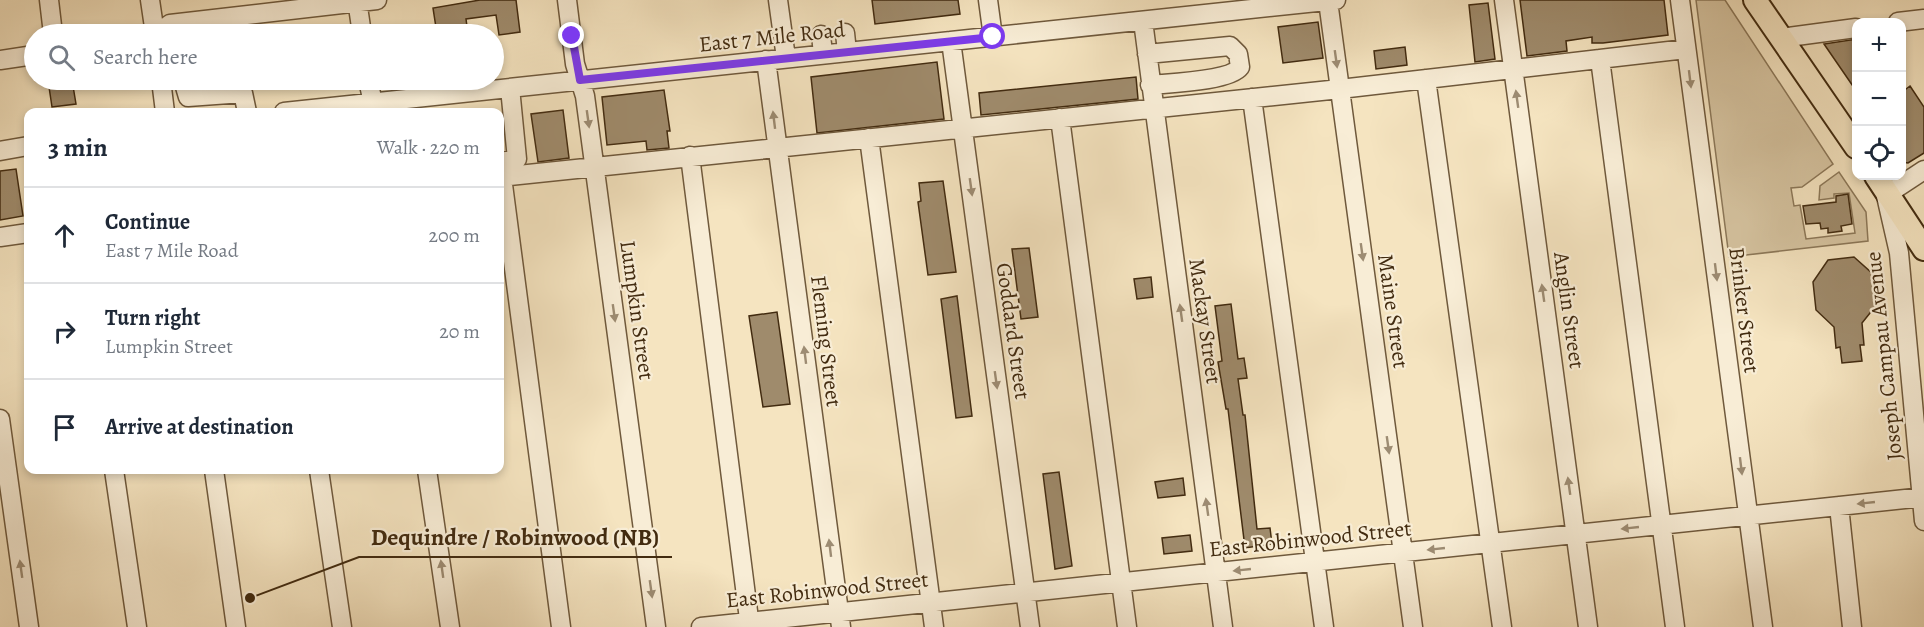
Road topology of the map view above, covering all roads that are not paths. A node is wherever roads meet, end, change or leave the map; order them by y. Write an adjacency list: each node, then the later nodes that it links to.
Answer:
1 (49, 0): 17 (street)
2 (150, 0): 18 (street)
3 (377, 0): 11 (street)
4 (567, 0): 38 (street, Lumpkin Street)
5 (778, 0): 32 (street)
6 (988, 0): 24 (street)
7 (1332, 0): 13 (street, East 7 Mile Road); 42 (street, Maine Street, one-way to 42)
8 (1504, 0): 36 (street, Anglin Street)
9 (1680, 0): 27 (street, Brinker Street)
10 (1755, 0): 25 (main road)
11 (358, 2): 12 (street); 20 (street)
12 (256, 7): 19 (street)
13 (1199, 7): 15 (street, East 7 Mile Road)
14 (1924, 19): 16 (street)
15 (1143, 21): 24 (street, East 7 Mile Road); 30 (street, Mackay Street)
16 (1906, 21)
17 (52, 24)
18 (154, 24)
19 (170, 24)
20 (361, 24)
21 (1852, 29): 25 (street)
22 (845, 33): 28 (street)
23 (822, 35): 29 (street)
24 (993, 37): 26 (street, East 7 Mile Road)
25 (1781, 38): 58 (main road)
26 (951, 41): 28 (street, East 7 Mile Road); 56 (street, Goddard Street)
27 (1686, 49): 33 (street); 77 (street, Brinker Street, one-way to 77)
28 (847, 52): 29 (street, East 7 Mile Road)
29 (823, 54): 32 (street, East 7 Mile Road)
30 (1147, 54): 39 (street, Mackay Street); 39 (street)
31 (24, 56): 34 (street)
32 (786, 58): 35 (street, East 7 Mile Road)
33 (1600, 59): 36 (street); 79 (street)
34 (0, 60)
35 (766, 60): 38 (street, East 7 Mile Road); 60 (street, Fleming Street, one-way to 35)
36 (1513, 69): 37 (street); 80 (street, Anglin Street, one-way to 36)
37 (1426, 79): 42 (street); 81 (street)
38 (580, 80): 40 (street, East 7 Mile Road); 63 (street, Lumpkin Street, one-way to 63)
39 (1150, 85): 53 (street, Mackay Street)
40 (510, 88): 41 (street, East 7 Mile Road); 55 (street)
41 (504, 89)
42 (1340, 89): 47 (street); 82 (street, Maine Street, one-way to 82)
43 (162, 90): 50 (street)
44 (186, 90): 48 (street)
45 (371, 90): 49 (street)
46 (496, 90): 49 (street, East 7 Mile Road)
47 (1252, 98): 53 (street); 83 (street)
48 (196, 104): 51 (street)
49 (375, 107): 52 (street, East 7 Mile Road)
50 (164, 108)
51 (246, 108)
52 (357, 108)
53 (1154, 109): 54 (street); 84 (street, Mackay Street, one-way to 53)
54 (1060, 118): 56 (street); 85 (street)
55 (506, 126): 64 (street)
56 (963, 129): 57 (street); 86 (street, Goddard Street, one-way to 86)
57 (869, 138): 60 (street); 87 (street)
58 (1852, 140)
59 (24, 147): 61 (street)
60 (778, 147): 62 (street); 88 (street, Fleming Street, one-way to 60)
61 (0, 151)
62 (690, 156): 63 (street); 89 (street)
63 (595, 166): 64 (street); 96 (street, Lumpkin Street, one-way to 96)
64 (504, 169): 95 (street)
65 (1924, 170): 66 (street)
66 (1884, 188): 69 (main road); 75 (street, Joseph Campau Avenue)
67 (24, 234): 68 (street)
68 (0, 237)
69 (1924, 249)
70 (0, 419): 90 (street, one-way to 70)
71 (115, 474): 91 (street)
72 (215, 474): 92 (street)
73 (320, 474): 93 (street)
74 (428, 474): 94 (street, one-way to 74)
75 (1923, 497): 76 (street, East Robinwood Street, one-way to 76); 78 (street, Joseph Campau Avenue)
76 (1839, 506): 77 (street, East Robinwood Street); 108 (street)
77 (1748, 516): 79 (street, East Robinwood Street); 107 (street, Brinker Street)
78 (1924, 521)
79 (1661, 525): 80 (street, East Robinwood Street, one-way to 80); 106 (street)
80 (1575, 534): 81 (street, East Robinwood Street); 105 (street, Anglin Street)
81 (1491, 543): 82 (street, East Robinwood Street, one-way to 82); 104 (street)
82 (1403, 552): 83 (street, East Robinwood Street); 103 (street, Maine Street)
83 (1315, 562): 84 (street, East Robinwood Street, one-way to 84); 102 (street)
84 (1216, 572): 85 (street, East Robinwood Street); 101 (street, Mackay Street)
85 (1121, 582): 86 (street, East Robinwood Street); 100 (street)
86 (1025, 592): 87 (street, East Robinwood Street); 99 (street, Goddard Street)
87 (931, 602): 88 (street, East Robinwood Street); 98 (street)
88 (840, 620): 89 (street, East Robinwood Street)
89 (750, 624): 97 (street, East Robinwood Street)
90 (29, 627)
91 (137, 627)
92 (236, 627)
93 (342, 627)
94 (450, 627)
95 (561, 627)
96 (656, 627)
97 (701, 627)
98 (934, 627)
99 (1030, 627)
100 (1127, 627)
101 (1223, 627)
102 (1324, 627)
103 (1413, 627)
104 (1502, 627)
105 (1588, 627)
106 (1675, 627)
107 (1763, 627)
108 (1852, 627)

